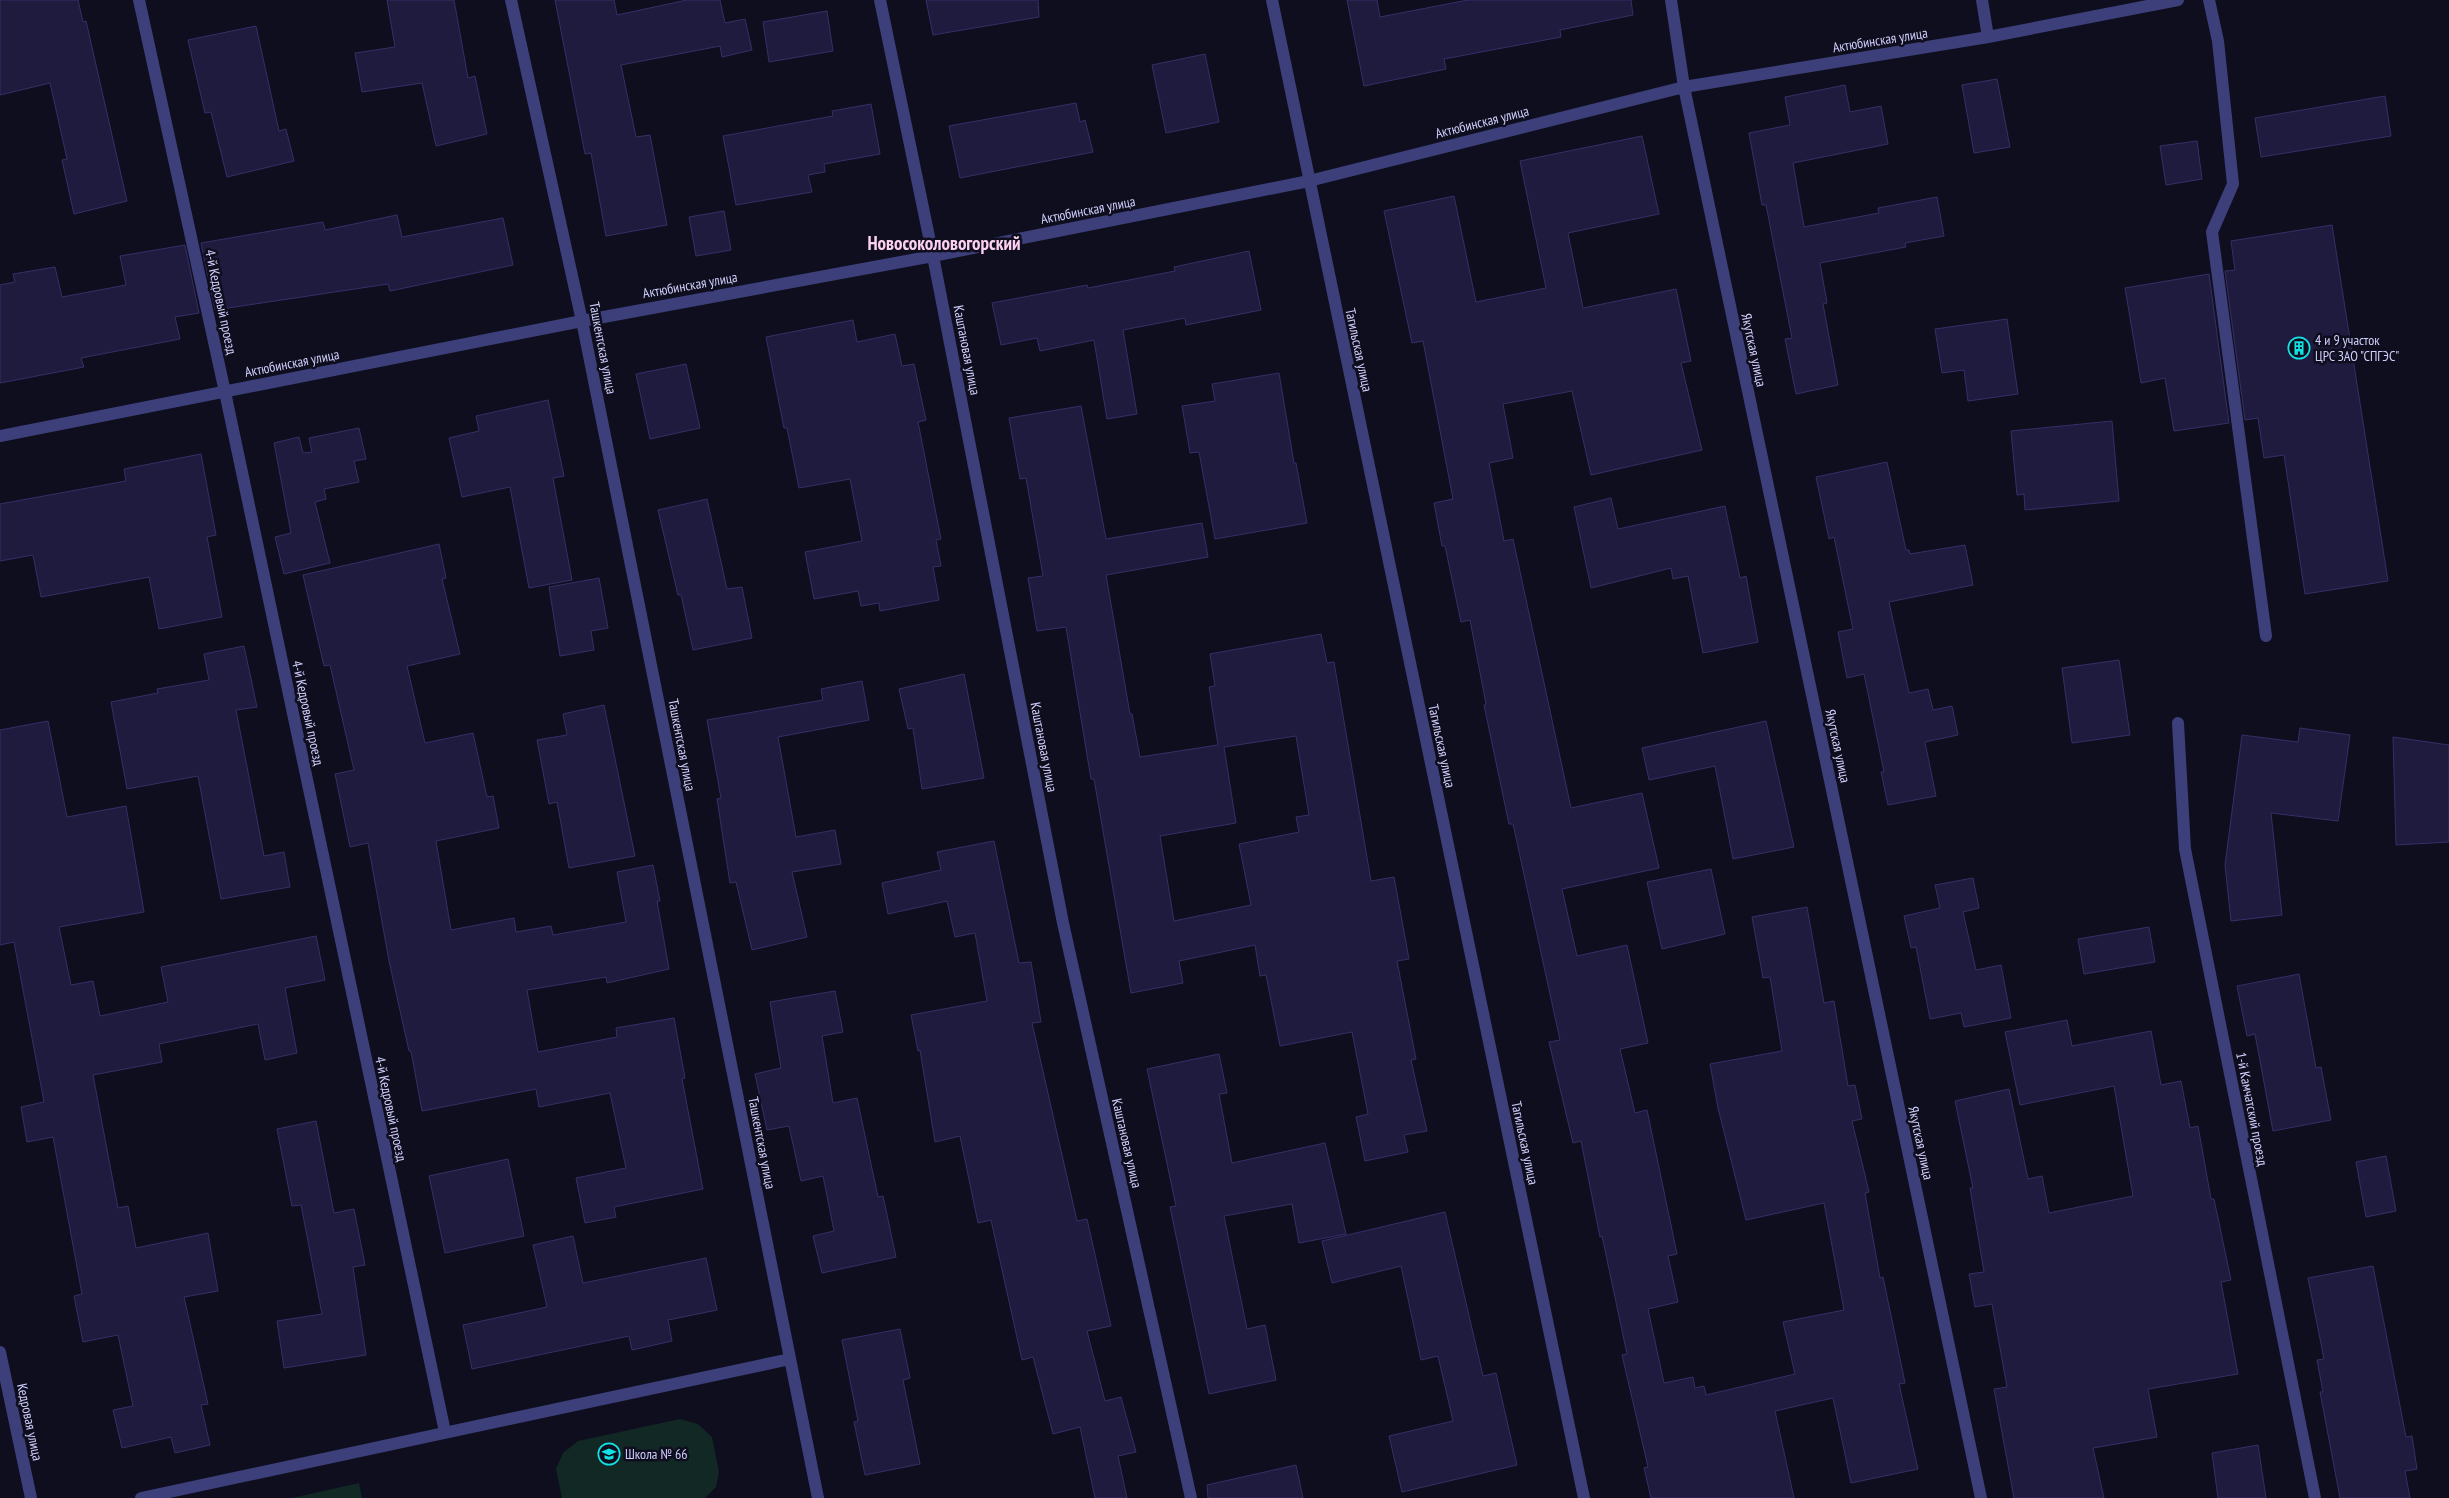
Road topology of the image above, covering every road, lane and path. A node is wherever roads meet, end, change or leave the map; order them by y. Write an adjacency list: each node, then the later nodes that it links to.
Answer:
1 (140, 0): 14 (street, 4-й Кедровый проезд)
2 (511, 0): 13 (street, Ташкентская улица)
3 (880, 0): 12 (street, Каштановая улица)
4 (1272, 0): 11 (street, Тагильская улица)
5 (1671, 0): 10 (street, Якутская улица)
6 (1982, 0): 9 (street)
7 (2178, 0): 9 (street, Актюбинская улица)
8 (2209, 0): 16 (street)
9 (1988, 37): 10 (street, Актюбинская улица)
10 (1684, 87): 11 (street, Актюбинская улица); 26 (street, Якутская улица)
11 (1308, 181): 12 (street, Актюбинская улица); 25 (street, Тагильская улица)
12 (933, 256): 13 (street, Актюбинская улица); 24 (street, Каштановая улица)
13 (582, 321): 14 (street, Актюбинская улица); 19 (street, Ташкентская улица)
14 (226, 392): 15 (street, Актюбинская улица); 20 (street, 4-й Кедровый проезд)
15 (0, 436)
16 (2266, 636)
17 (2178, 723): 27 (street, 1-й Камчатский проезд)
18 (0, 1352): 21 (street, Кедровая улица)
19 (790, 1359): 20 (street); 23 (street, Ташкентская улица)
20 (445, 1432): 22 (street)
21 (31, 1498)
22 (141, 1498)
23 (818, 1498)
24 (1191, 1498)
25 (1584, 1498)
26 (1981, 1498)
27 (2315, 1498)

